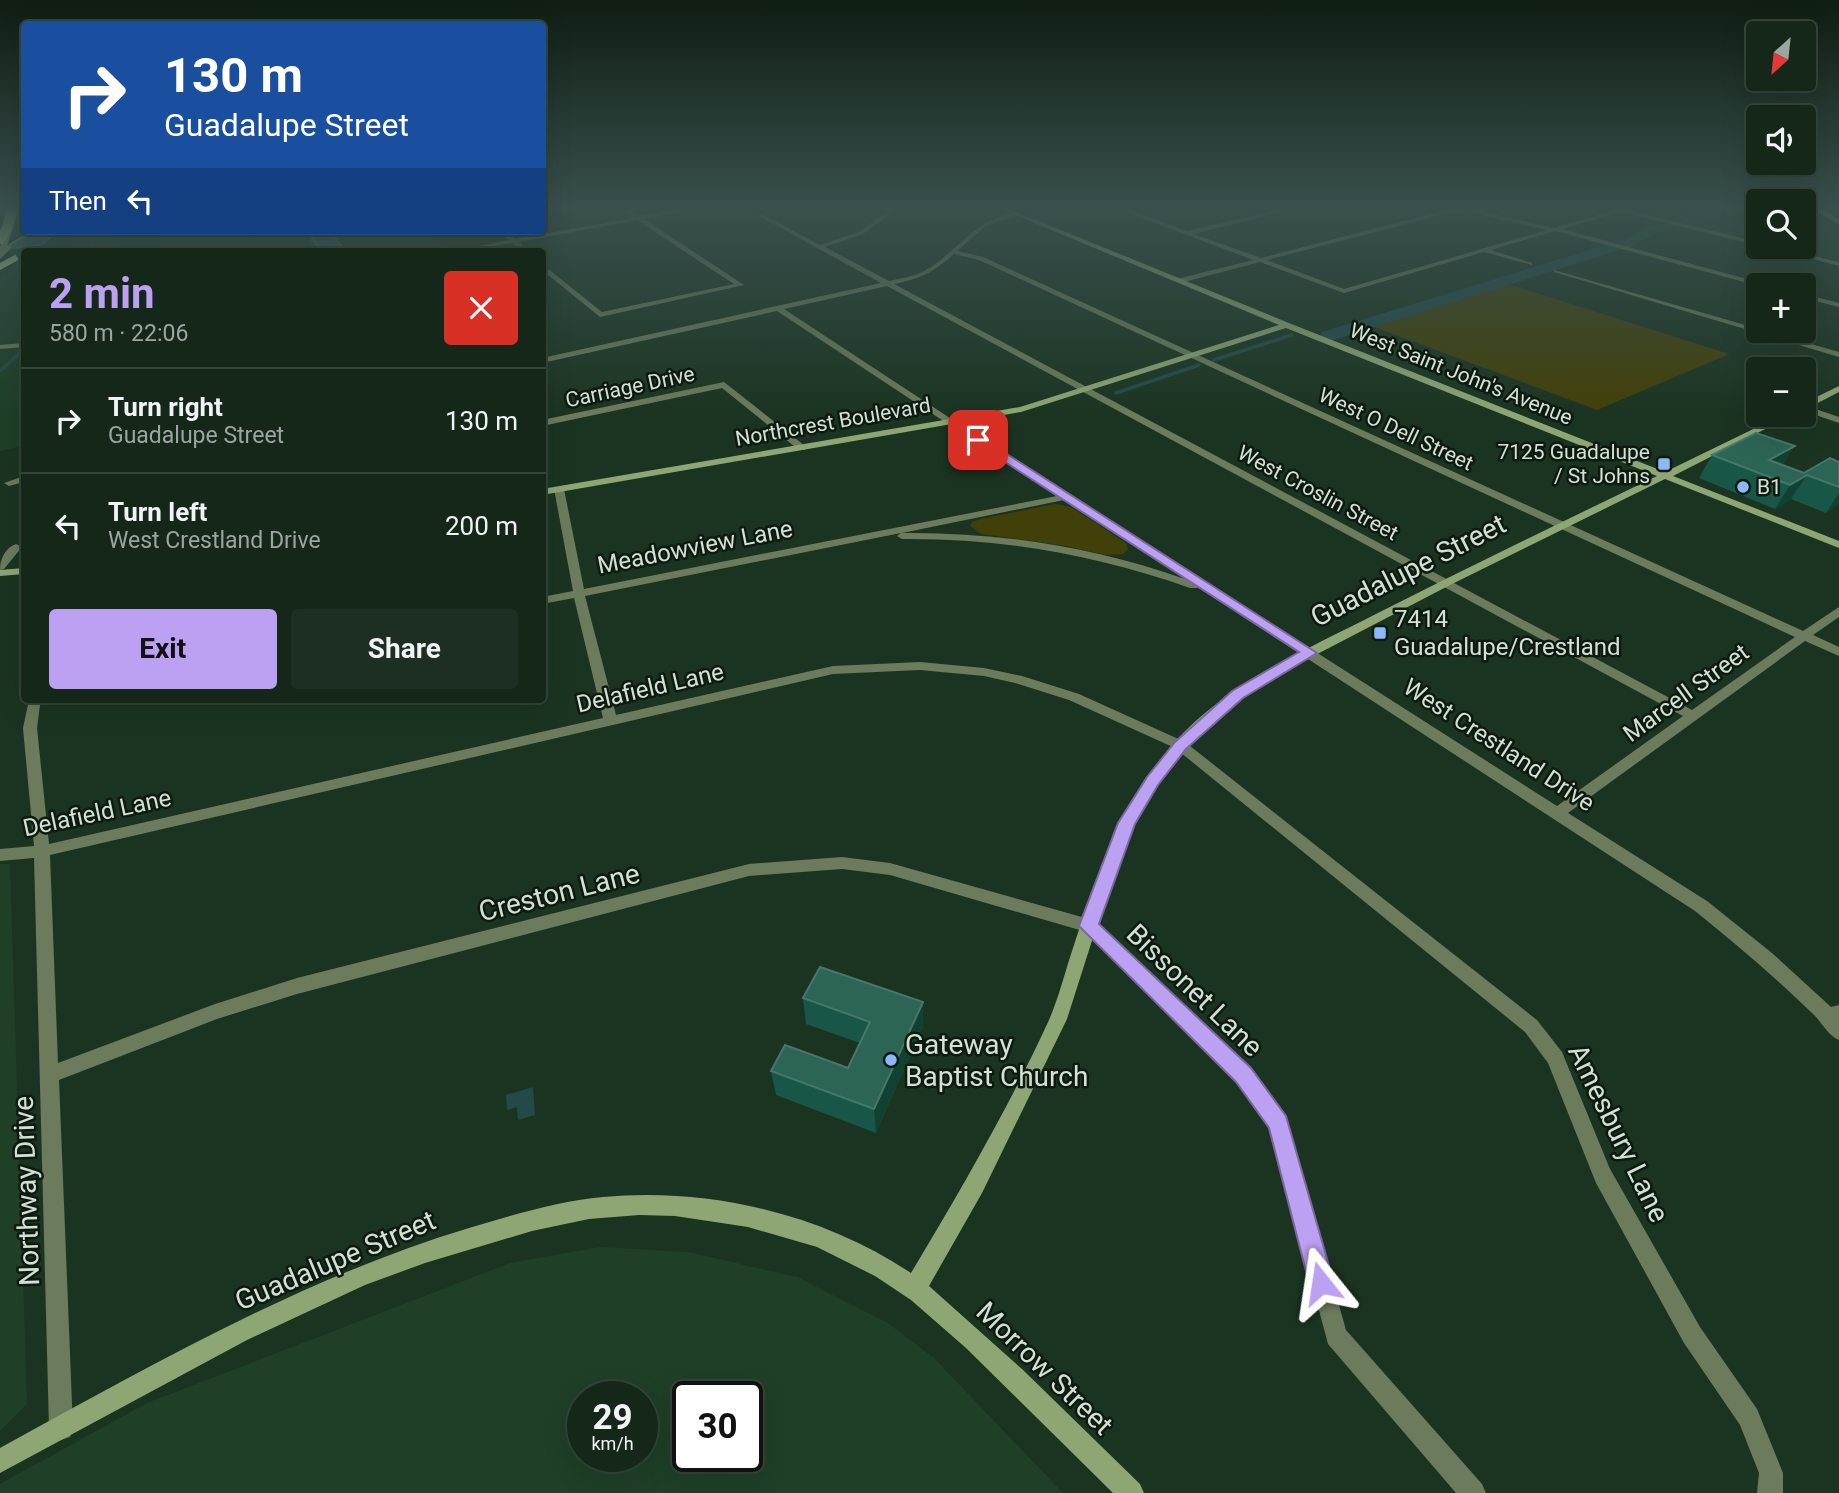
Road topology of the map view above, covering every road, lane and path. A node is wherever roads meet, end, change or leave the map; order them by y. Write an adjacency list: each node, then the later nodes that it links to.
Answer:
1 (553, 276): 2 (street)
2 (726, 276)
3 (873, 276): 12 (street, West Croslin Street)
4 (917, 276): 12 (street)
5 (1020, 276): 22 (street, West O Dell Street)
6 (1167, 276): 11 (street, West Saint John's Avenue)
7 (1200, 276): 11 (street)
8 (1302, 276): 9 (street)
9 (1397, 276)
10 (1572, 276): 21 (street)
11 (1180, 281): 16 (street, West Saint John's Avenue)
12 (888, 284): 15 (street); 24 (street, West Croslin Street)
13 (1816, 299): 14 (street)
14 (1839, 305)
15 (778, 308): 23 (street); 29 (street, West Crestland Drive)
16 (1286, 325): 22 (street, Northcrest Boulevard); 33 (street, West Saint John's Avenue)
17 (21, 338): 18 (street)
18 (0, 340)
19 (21, 345): 20 (street)
20 (0, 347)
21 (1839, 355)
22 (1191, 356): 24 (street, Northcrest Boulevard); 39 (street, West O Dell Street)
23 (546, 360)
24 (1084, 389): 29 (street, Northcrest Boulevard); 46 (street, West Croslin Street)
25 (1839, 389): 26 (street)
26 (1816, 401)
27 (1816, 412): 28 (street)
28 (1839, 420)
29 (948, 421): 32 (street, Northcrest Boulevard); 38 (street, West Crestland Drive)
30 (546, 422): 32 (street, Carriage Drive)
31 (1765, 427): 33 (street, Guadalupe Street)
32 (802, 448): 36 (street, Northcrest Boulevard)
33 (1665, 476): 39 (street, Guadalupe Street); 41 (street, West Saint John's Avenue)
34 (21, 480): 35 (street)
35 (9, 483)
36 (559, 489): 37 (street, Northcrest Boulevard); 47 (street)
37 (546, 491)
38 (1066, 497): 40 (street, Meadowview Lane); 48 (street, West Crestland Drive)
39 (1563, 526): 46 (street, Guadalupe Street); 51 (street, West O Dell Street)
40 (857, 538): 47 (street, Meadowview Lane); 48 (street, Meadowview Lane)
41 (1839, 545)
42 (16, 547): 43 (street)
43 (0, 567)
44 (21, 571): 45 (street)
45 (0, 573)
46 (1446, 583): 53 (street, Guadalupe Street); 55 (street, West Croslin Street)
47 (579, 594): 49 (street, Meadowview Lane); 56 (street)
48 (1221, 596): 53 (street, West Crestland Drive)
49 (546, 600)
50 (1839, 611): 51 (street, Marcell Street)
51 (1804, 636): 52 (street, West O Dell Street); 55 (street, Marcell Street)
52 (1839, 652)
53 (1310, 653): 57 (street, Guadalupe Street); 58 (street, West Crestland Drive)
54 (38, 703): 59 (street, Northway Drive)
55 (1693, 716): 58 (street, Marcell Street)
56 (610, 720): 57 (street, Delafield Lane); 59 (street, Delafield Lane)
57 (1180, 746): 61 (street, Guadalupe Street); 68 (street, Amesbury Lane)
58 (1559, 812): 62 (street, West Crestland Drive)
59 (42, 851): 60 (street, Delafield Lane); 64 (street, Northway Drive)
60 (0, 855)
61 (1089, 926): 64 (street, Creston Lane); 65 (street, Guadalupe Street); 70 (street, Bissonet Lane)
62 (1834, 1014): 63 (street, West Crestland Drive)
63 (1839, 1032)
64 (51, 1074): 66 (street, Northway Drive)
65 (915, 1288): 66 (street, Guadalupe Street); 69 (street, Morrow Street)
66 (61, 1428): 67 (street, Guadalupe Street)
67 (0, 1461)
68 (1771, 1483)
69 (1131, 1493)
70 (1473, 1493)

